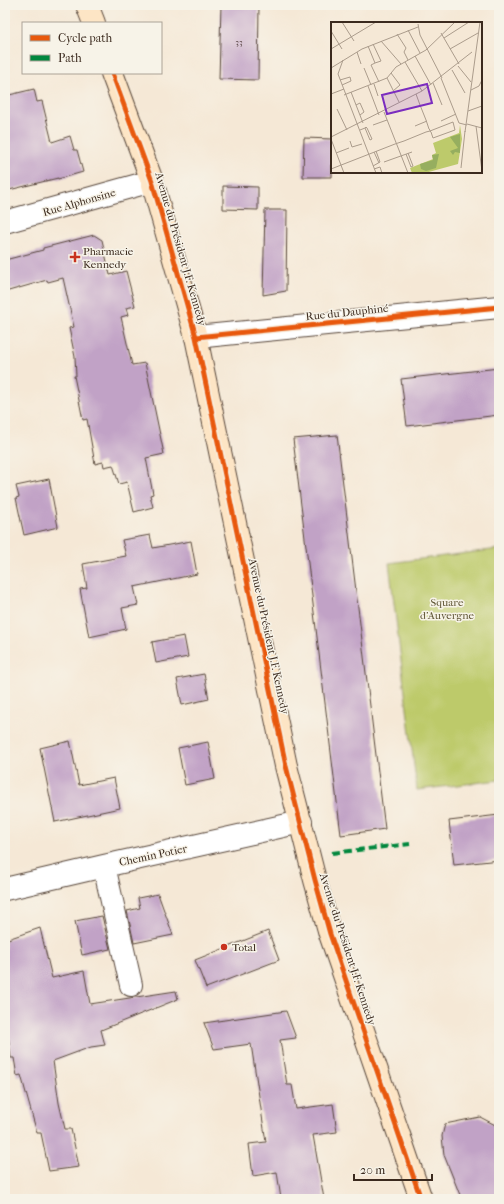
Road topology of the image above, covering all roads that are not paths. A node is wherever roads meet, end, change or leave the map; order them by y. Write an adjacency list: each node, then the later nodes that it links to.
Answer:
1 (87, 5): 2 (street)
2 (94, 22)
3 (112, 74): 4 (street, Avenue du Président J.F. Kennedy)
4 (152, 181): 5 (street, Rue Alphonsine); 7 (street, Avenue du Président J.F. Kennedy)
5 (5, 222)
6 (499, 307): 7 (street, Rue du Dauphiné)
7 (196, 337): 8 (street, Avenue du Président J.F. Kennedy)
8 (301, 822): 9 (street, Chemin Potier); 12 (street, Avenue du Président J.F. Kennedy)
9 (104, 866): 10 (street, Chemin Potier); 11 (street)
10 (5, 889)
11 (131, 985)
12 (420, 1199)

